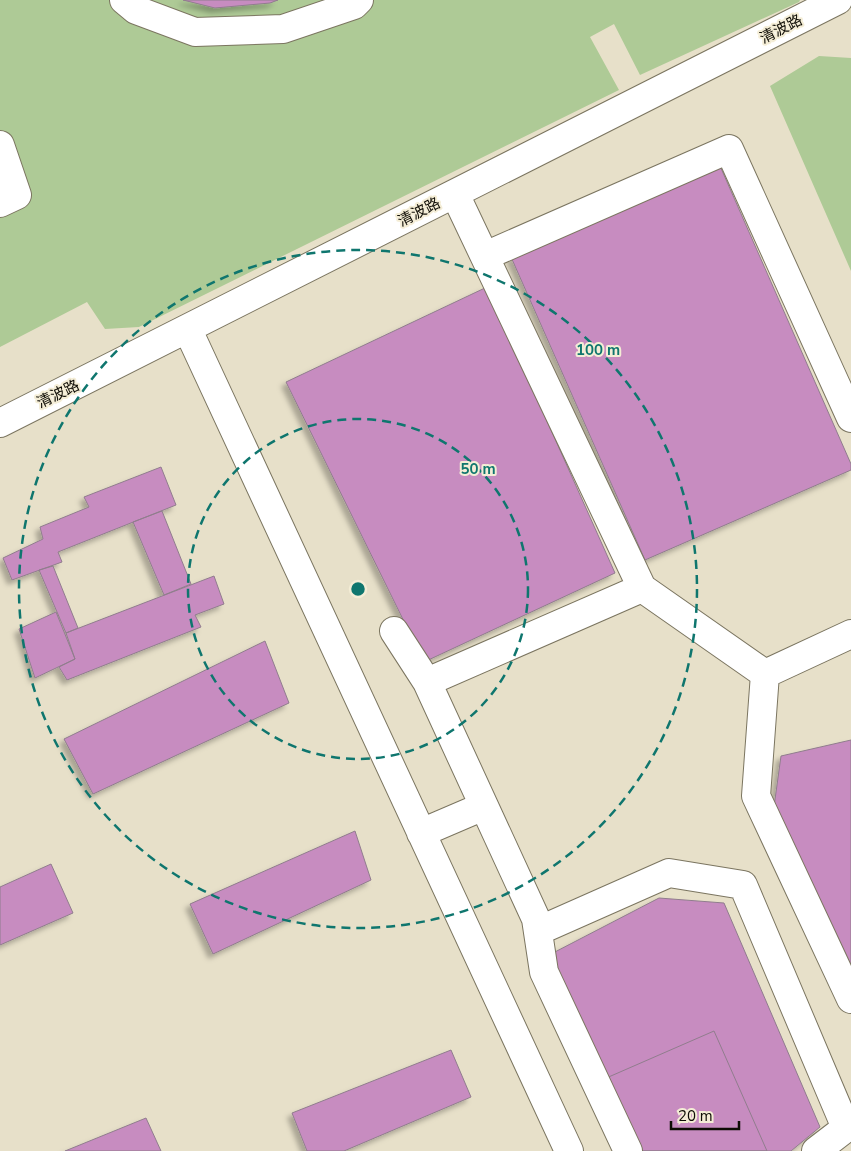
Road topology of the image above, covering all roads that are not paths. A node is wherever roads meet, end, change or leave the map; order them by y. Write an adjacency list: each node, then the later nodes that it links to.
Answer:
1 (124, 0): 2 (street)
2 (359, 0)
3 (838, 0): 5 (street, 清波路)
4 (0, 145): 6 (street)
5 (456, 194): 7 (street); 8 (street, 清波路)
6 (0, 203)
7 (485, 256): 9 (street); 11 (street)
8 (188, 330): 10 (street, 清波路); 17 (street)
9 (851, 418)
10 (0, 423)
11 (642, 588): 14 (street); 15 (street)
12 (394, 631): 15 (street)
13 (851, 634): 14 (street)
14 (765, 674): 19 (street)
15 (427, 682): 16 (street)
16 (484, 806): 17 (street); 18 (street)
17 (421, 833): 20 (street)
18 (538, 931): 21 (street); 22 (street)
19 (851, 999)
20 (569, 1151)
21 (628, 1151)
22 (816, 1151)

